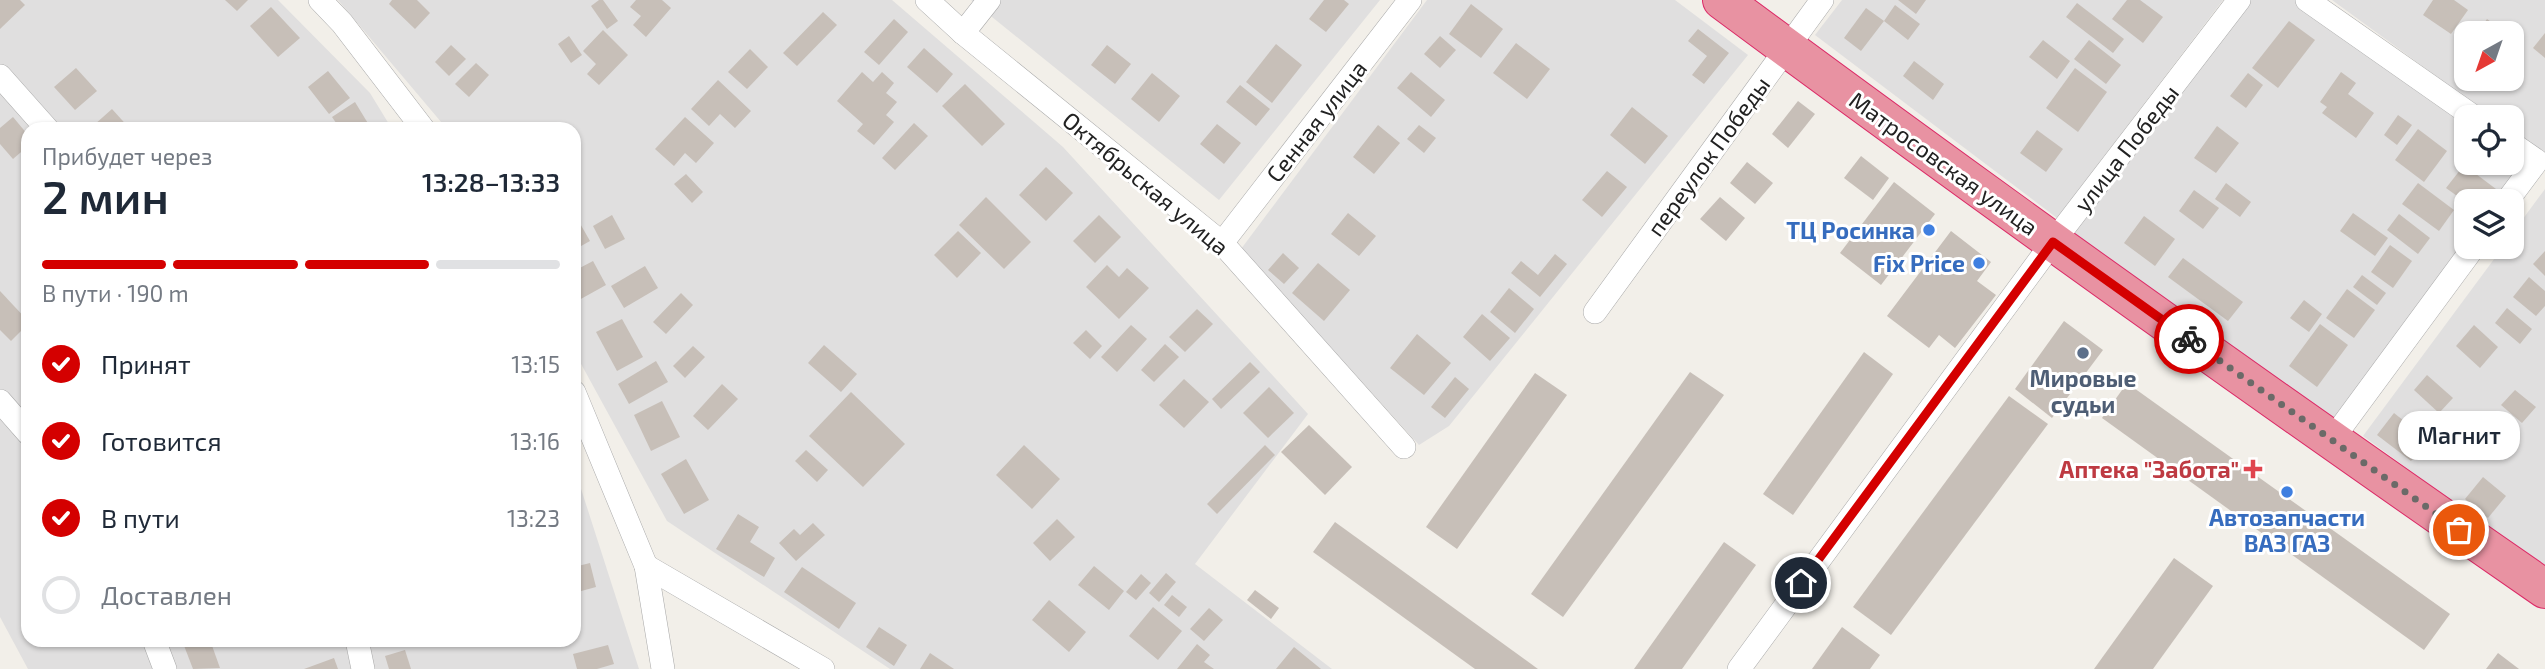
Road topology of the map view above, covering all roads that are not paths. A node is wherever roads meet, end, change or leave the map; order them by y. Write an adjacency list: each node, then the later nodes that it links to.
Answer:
1 (320, 0): 14 (street)
2 (927, 0): 9 (street, Октябрьская улица)
3 (989, 0): 9 (street)
4 (1410, 0): 19 (street, Сенная улица)
5 (1722, 0): 10 (highway, Матросовская улица)
6 (1822, 0): 10 (street, переулок Победы)
7 (2239, 0): 18 (street, улица Победы)
8 (2307, 0): 12 (street)
9 (963, 33): 19 (street, Октябрьская улица)
10 (1786, 47): 18 (highway, Матросовская улица); 21 (street, переулок Победы)
11 (0, 76): 13 (street)
12 (2457, 105)
13 (41, 122)
14 (418, 122)
15 (2524, 151): 16 (street)
16 (2541, 160): 17 (street)
17 (2517, 189)
18 (2053, 242): 25 (highway, Матросовская улица); 35 (street, улица Победы)
19 (1222, 243): 26 (street, Октябрьская улица)
20 (2465, 259): 25 (street)
21 (1595, 312)
22 (0, 401): 24 (street)
23 (581, 409): 27 (street)
24 (21, 425)
25 (2331, 441): 28 (highway, Матросовская улица)
26 (1404, 447)
27 (646, 566): 33 (street); 34 (street)
28 (2545, 589)
29 (156, 647): 31 (street)
30 (358, 647): 32 (street)
31 (165, 669)
32 (363, 669)
33 (663, 669)
34 (823, 669)
35 (1739, 669)

